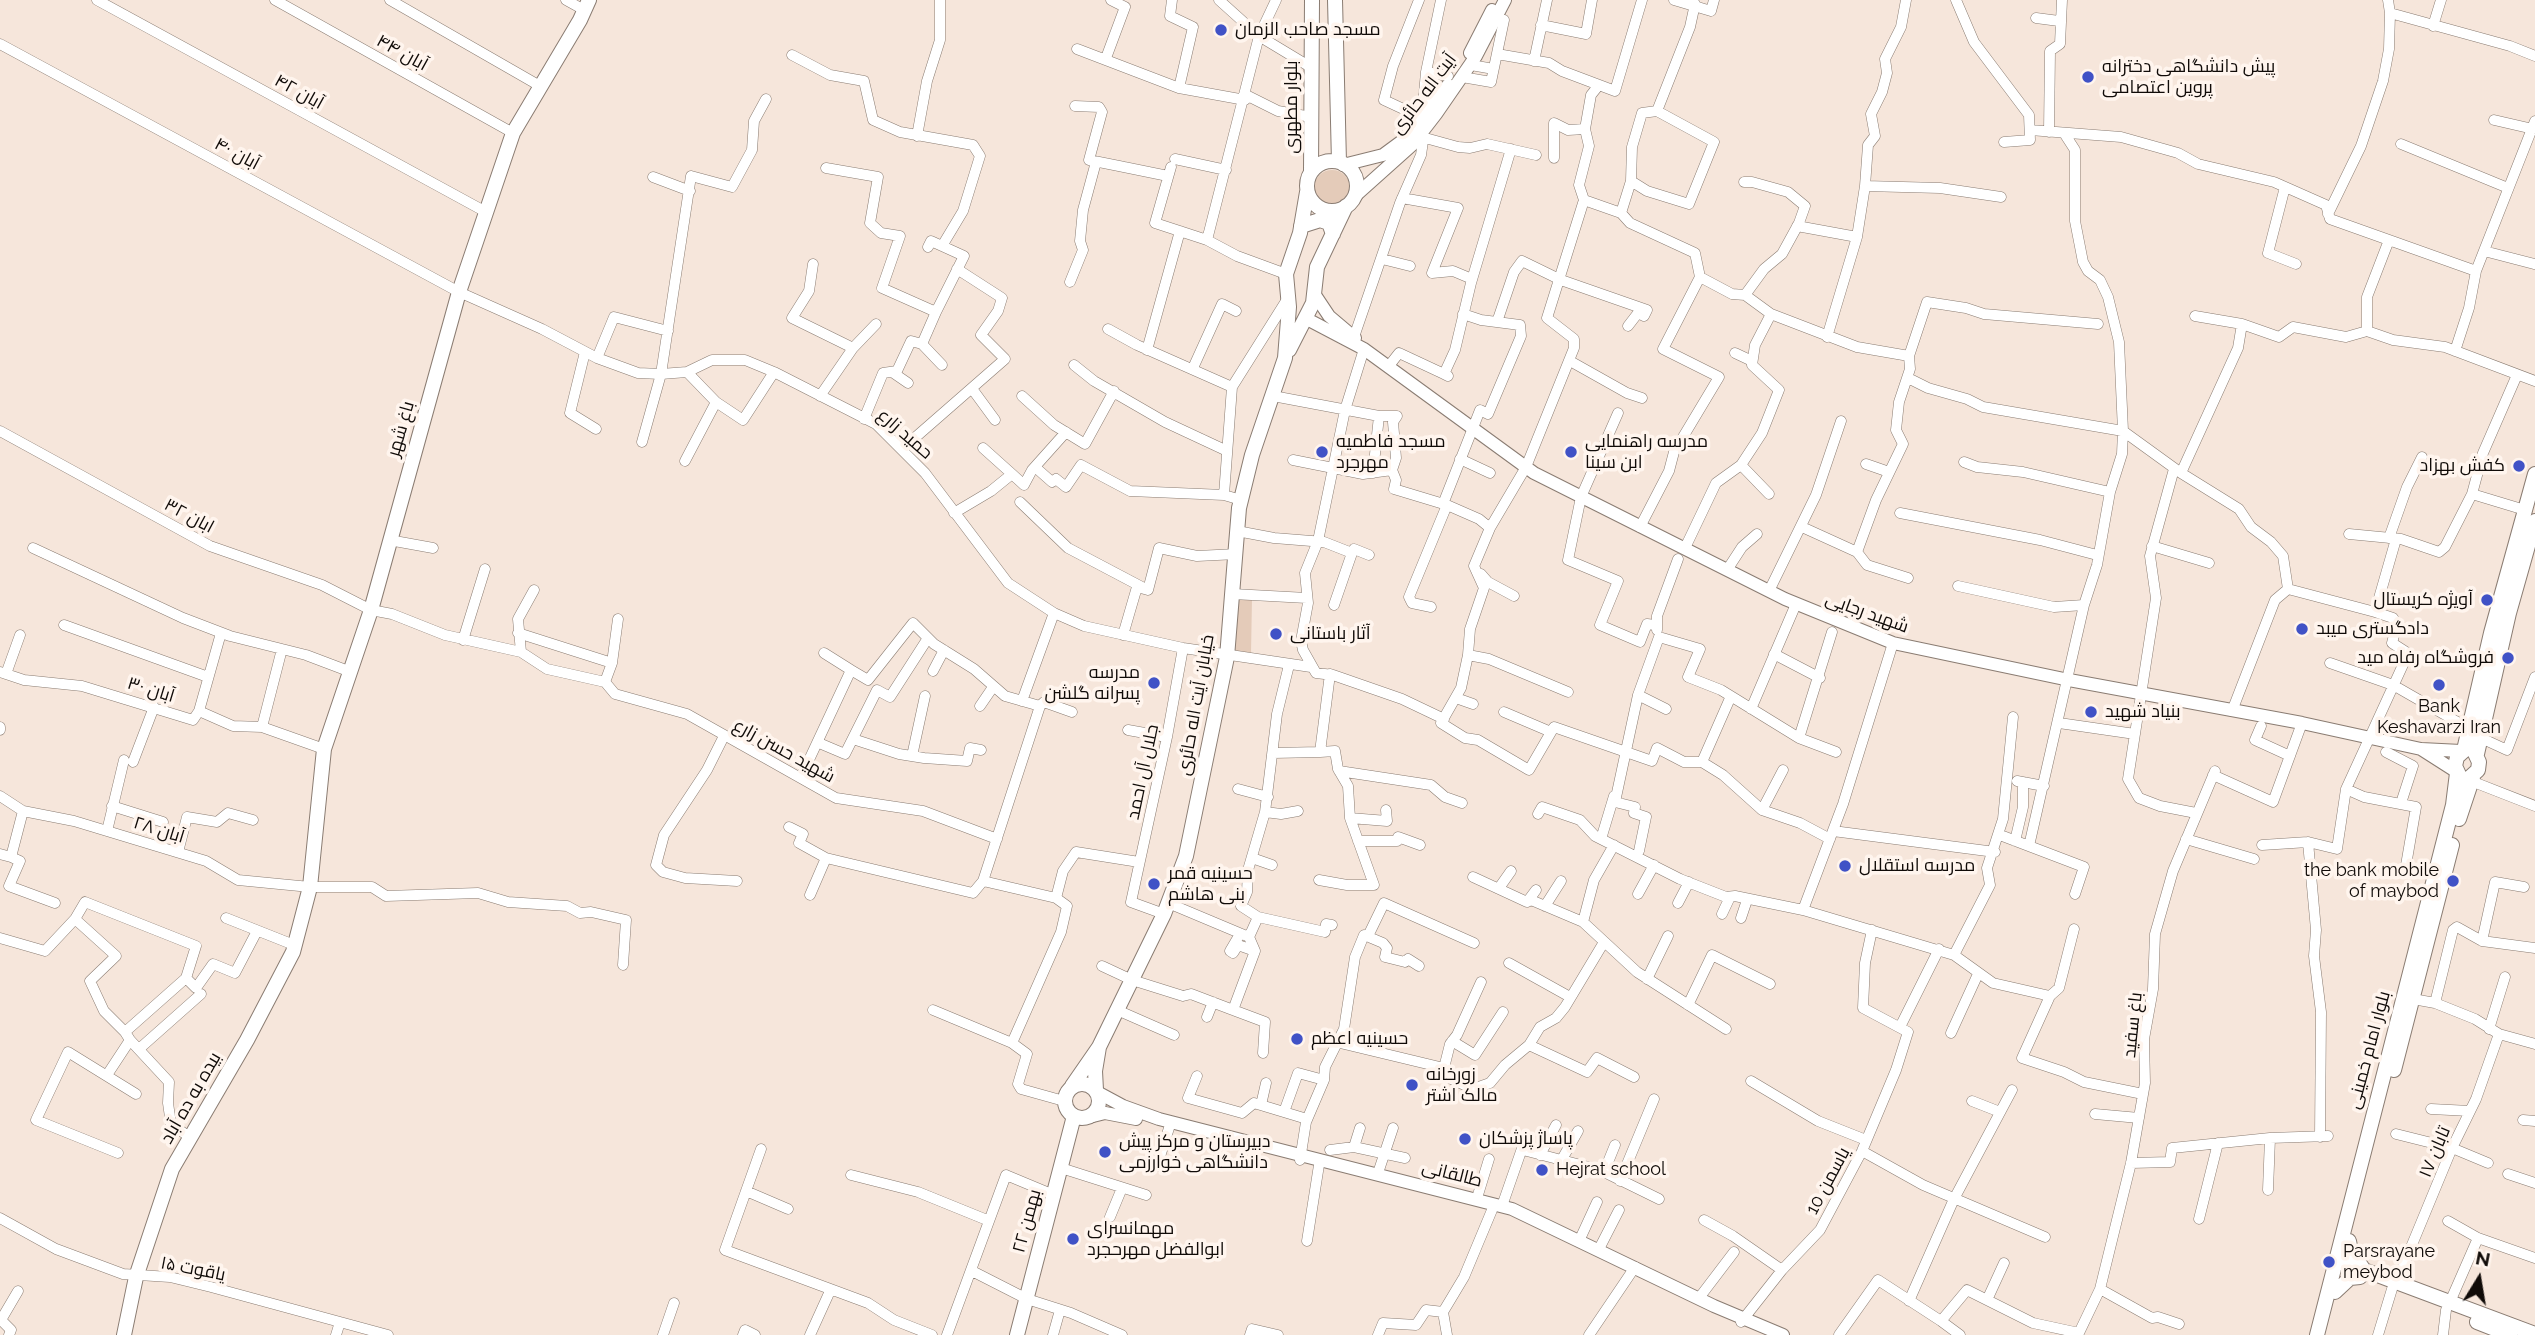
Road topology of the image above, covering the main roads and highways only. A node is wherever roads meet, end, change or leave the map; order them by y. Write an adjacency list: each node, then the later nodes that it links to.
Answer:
1 (1312, 0): 5 (main road, بلوار مطهری)
2 (1335, 0): 4 (main road)
3 (586, 5): 18 (main road, باغ شهر)
4 (1341, 163): 5 (main road); 7 (main road)
5 (1311, 172): 6 (main road)
6 (1307, 192): 7 (main road); 8 (main road)
7 (1350, 201): 9 (main road, آیت اله حائری)
8 (1301, 226): 9 (main road); 10 (main road)
9 (1333, 234): 11 (main road, آیت اله حائری)
10 (1288, 303): 11 (main road); 12 (main road)
11 (1305, 318): 12 (main road, آیت اله حائری)
12 (1285, 358): 19 (main road, خیابان آیت اله حائری)
13 (2535, 474): 14 (main road)
14 (2530, 516): 15 (main road); 15 (main road)
15 (2468, 752): 16 (main road, بلوار امام خمینی); 17 (main road, بلوار امام خمینی)
16 (2457, 773): 17 (main road); 24 (main road, بلوار امام خمینی)
17 (2472, 778): 23 (main road, بلوار امام خمینی)
18 (310, 887): 29 (main road, بیده به ده آباد)
19 (1100, 1047): 20 (main road); 21 (main road)
20 (1072, 1086): 21 (main road); 22 (main road)
21 (1096, 1091): 22 (main road)
22 (1082, 1117): 30 (main road, ۲۲ بهمن)
23 (2348, 1241): 24 (main road, بلوار امام خمینی); 25 (main road)
24 (2339, 1266): 25 (main road); 26 (main road, بلوار امام خمینی); 31 (main road, بلوار امام خمینی)
25 (2362, 1273): 26 (main road); 27 (main road)
26 (2335, 1292): 32 (main road, بلوار امام خمینی)
27 (2448, 1306): 28 (main road); 33 (main road)
28 (2535, 1334)
29 (124, 1335)
30 (1017, 1335)
31 (2317, 1335)
32 (2325, 1335)
33 (2510, 1335)

